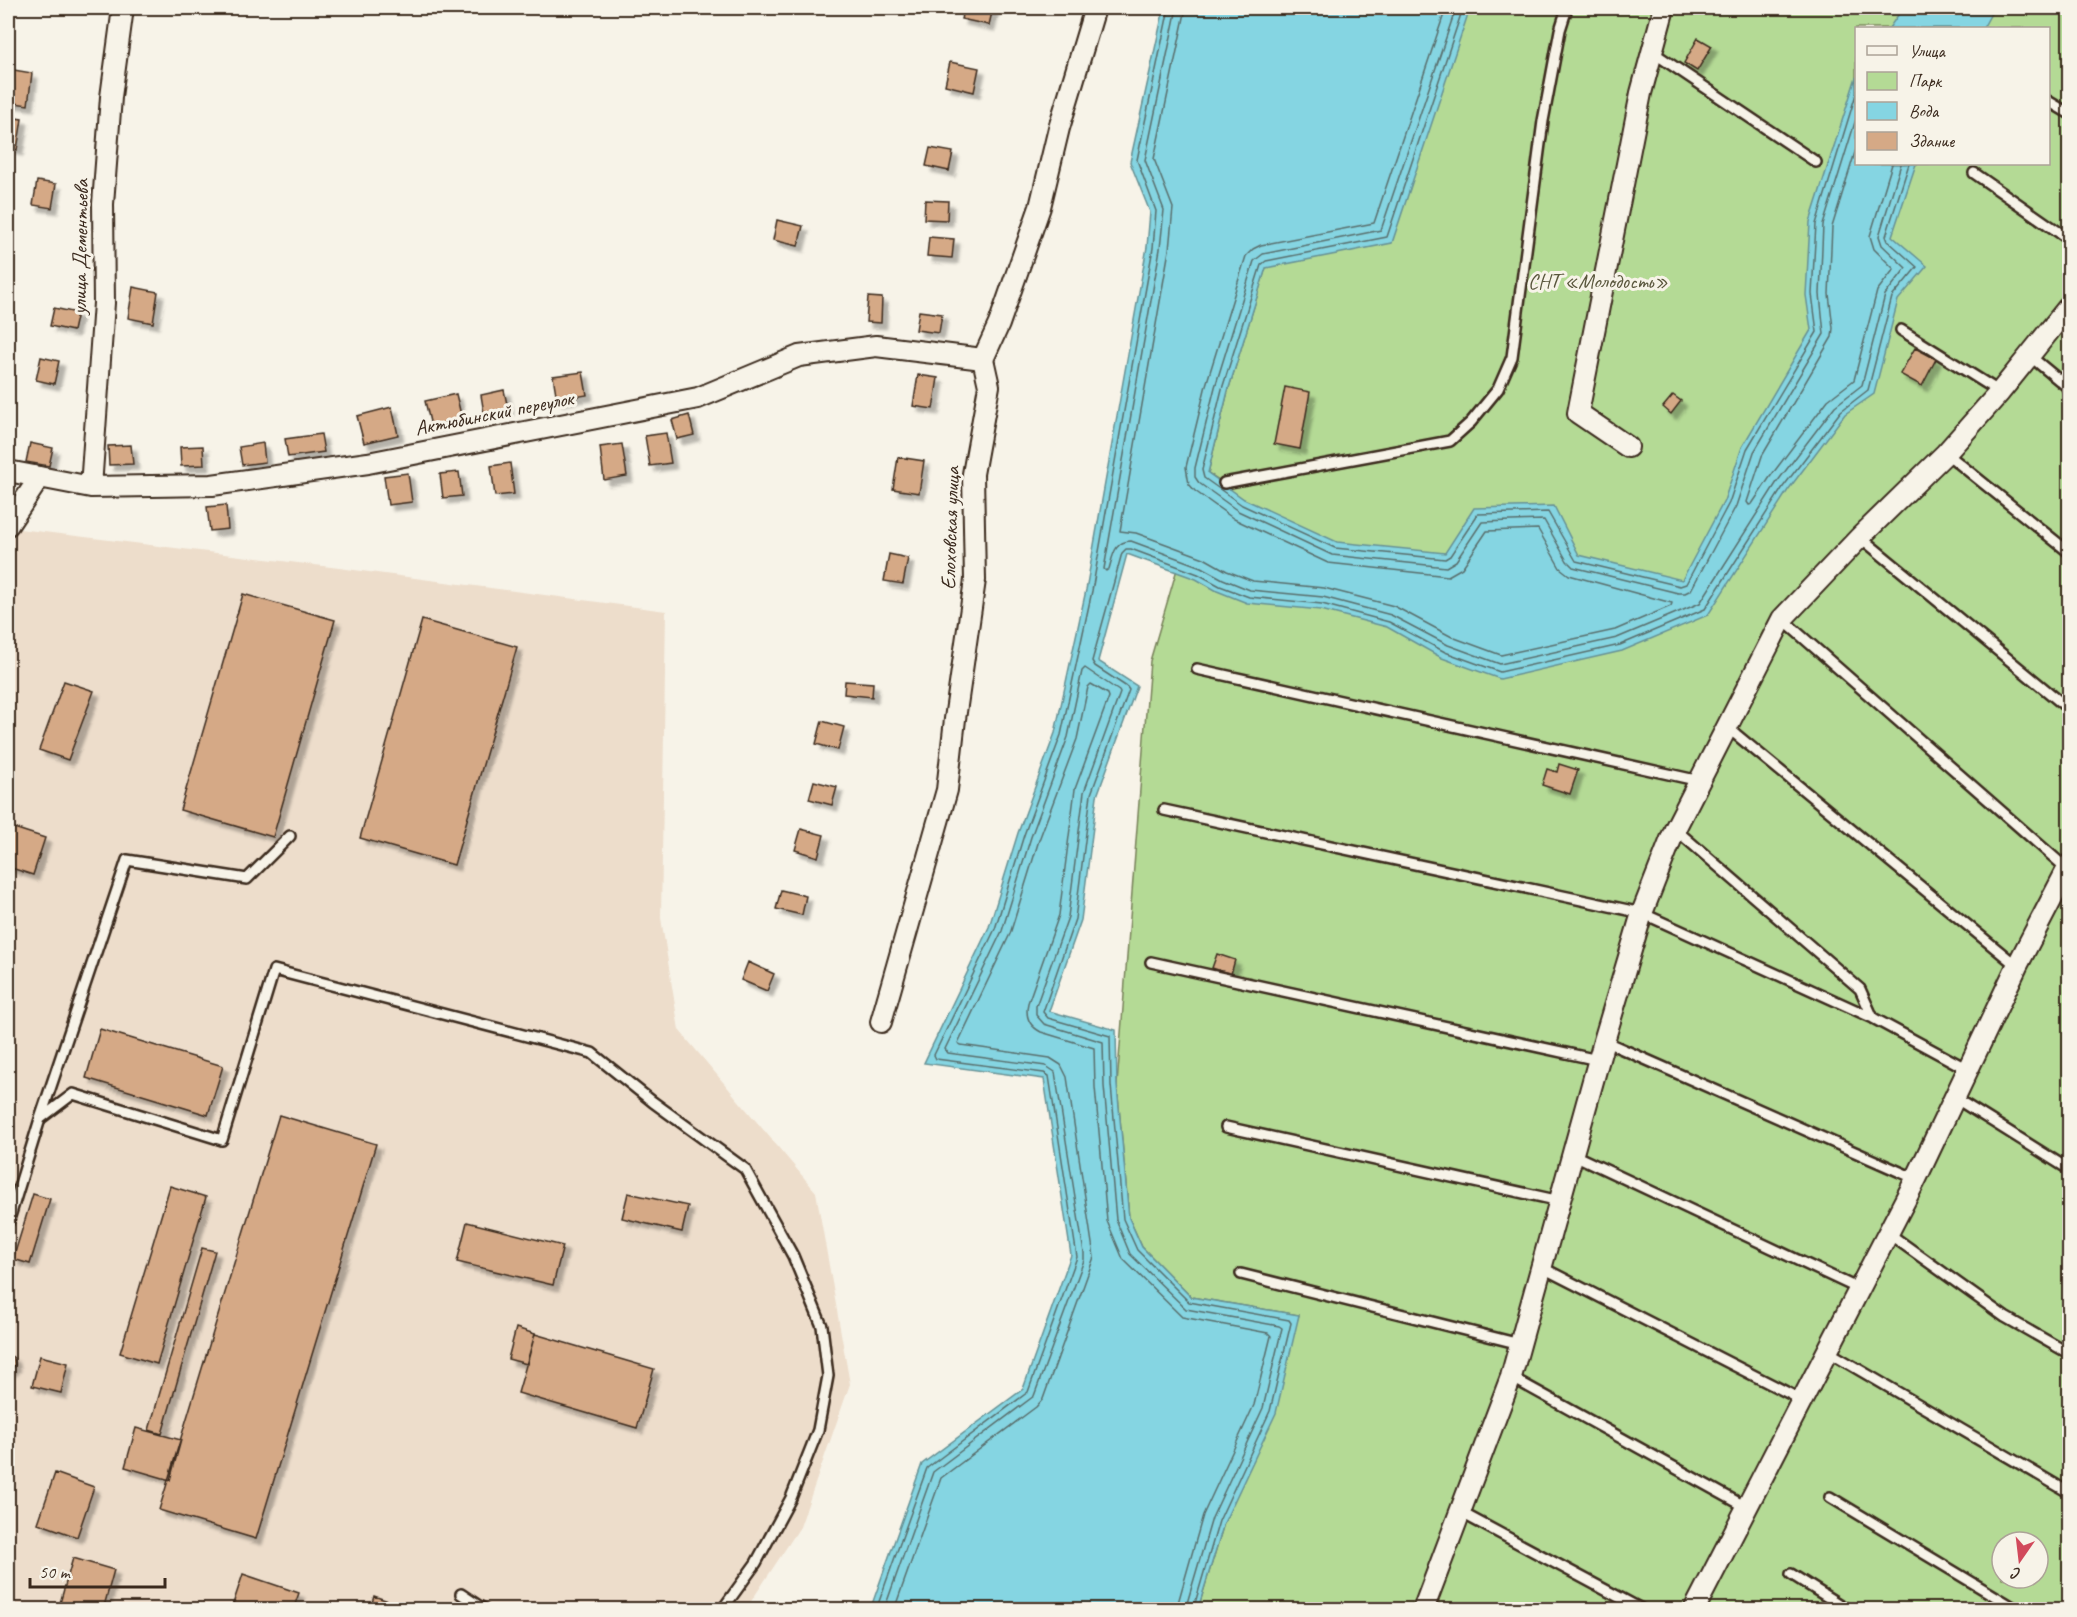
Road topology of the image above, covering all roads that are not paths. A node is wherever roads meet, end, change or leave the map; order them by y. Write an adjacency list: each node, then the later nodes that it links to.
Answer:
1 (123, 8): 22 (street, улица Дементьева)
2 (1095, 8): 14 (street)
3 (1567, 8): 21 (lane)
4 (1664, 8): 5 (street)
5 (1651, 51): 8 (lane); 17 (street)
6 (2050, 102): 7 (lane)
7 (2070, 114)
8 (1816, 162)
9 (1974, 173): 10 (lane)
10 (2070, 240)
11 (2070, 305): 13 (street)
12 (1901, 330): 16 (lane)
13 (2030, 356): 15 (lane); 16 (street)
14 (983, 359): 22 (street, Актюбинский переулок); 39 (street, Елоховская улица)
15 (2070, 389)
16 (2000, 392): 18 (street)
17 (1628, 447)
18 (1946, 453): 24 (street); 25 (lane)
19 (8, 471): 20 (street, Актюбинский переулок)
20 (40, 477): 22 (street, Актюбинский переулок); 23 (street)
21 (1224, 483)
22 (91, 487)
23 (8, 525)
24 (1860, 537): 26 (street); 28 (lane)
25 (2070, 553)
26 (1782, 619): 29 (street); 34 (lane)
27 (1197, 669): 30 (lane)
28 (2070, 710)
29 (1727, 727): 30 (street); 37 (lane)
30 (1700, 781): 32 (street)
31 (1164, 810): 35 (lane)
32 (1676, 829): 35 (street); 38 (lane)
33 (290, 837): 43 (lane)
34 (2068, 866): 37 (street)
35 (1642, 913): 38 (lane); 40 (street)
36 (1151, 962): 40 (lane)
37 (2017, 966): 41 (street)
38 (1873, 1018): 41 (lane)
39 (882, 1022)
40 (1601, 1050): 45 (street); 47 (lane)
41 (1969, 1070): 42 (street)
42 (1955, 1098): 46 (lane); 47 (street)
43 (40, 1119): 49 (lane); 66 (lane)
44 (1226, 1127): 48 (lane)
45 (1572, 1154): 48 (street); 53 (lane)
46 (2070, 1170)
47 (1916, 1179): 50 (street)
48 (1560, 1201): 51 (street)
49 (8, 1223)
50 (1888, 1233): 53 (street); 56 (lane)
51 (1541, 1267): 54 (street); 58 (lane)
52 (1241, 1274): 54 (lane)
53 (1859, 1289): 55 (street)
54 (1520, 1344): 57 (street)
55 (1827, 1351): 58 (street); 59 (lane)
56 (2070, 1354)
57 (1511, 1377): 61 (lane); 62 (street)
58 (1802, 1400): 61 (street)
59 (2070, 1493)
60 (1830, 1497): 71 (lane)
61 (1746, 1507): 69 (street)
62 (1460, 1512): 67 (street); 68 (lane)
63 (1791, 1574): 70 (lane)
64 (461, 1594): 65 (lane)
65 (485, 1610)
66 (722, 1610)
67 (1423, 1610)
68 (1643, 1610)
69 (1694, 1610)
70 (1848, 1610)
71 (2018, 1610)

